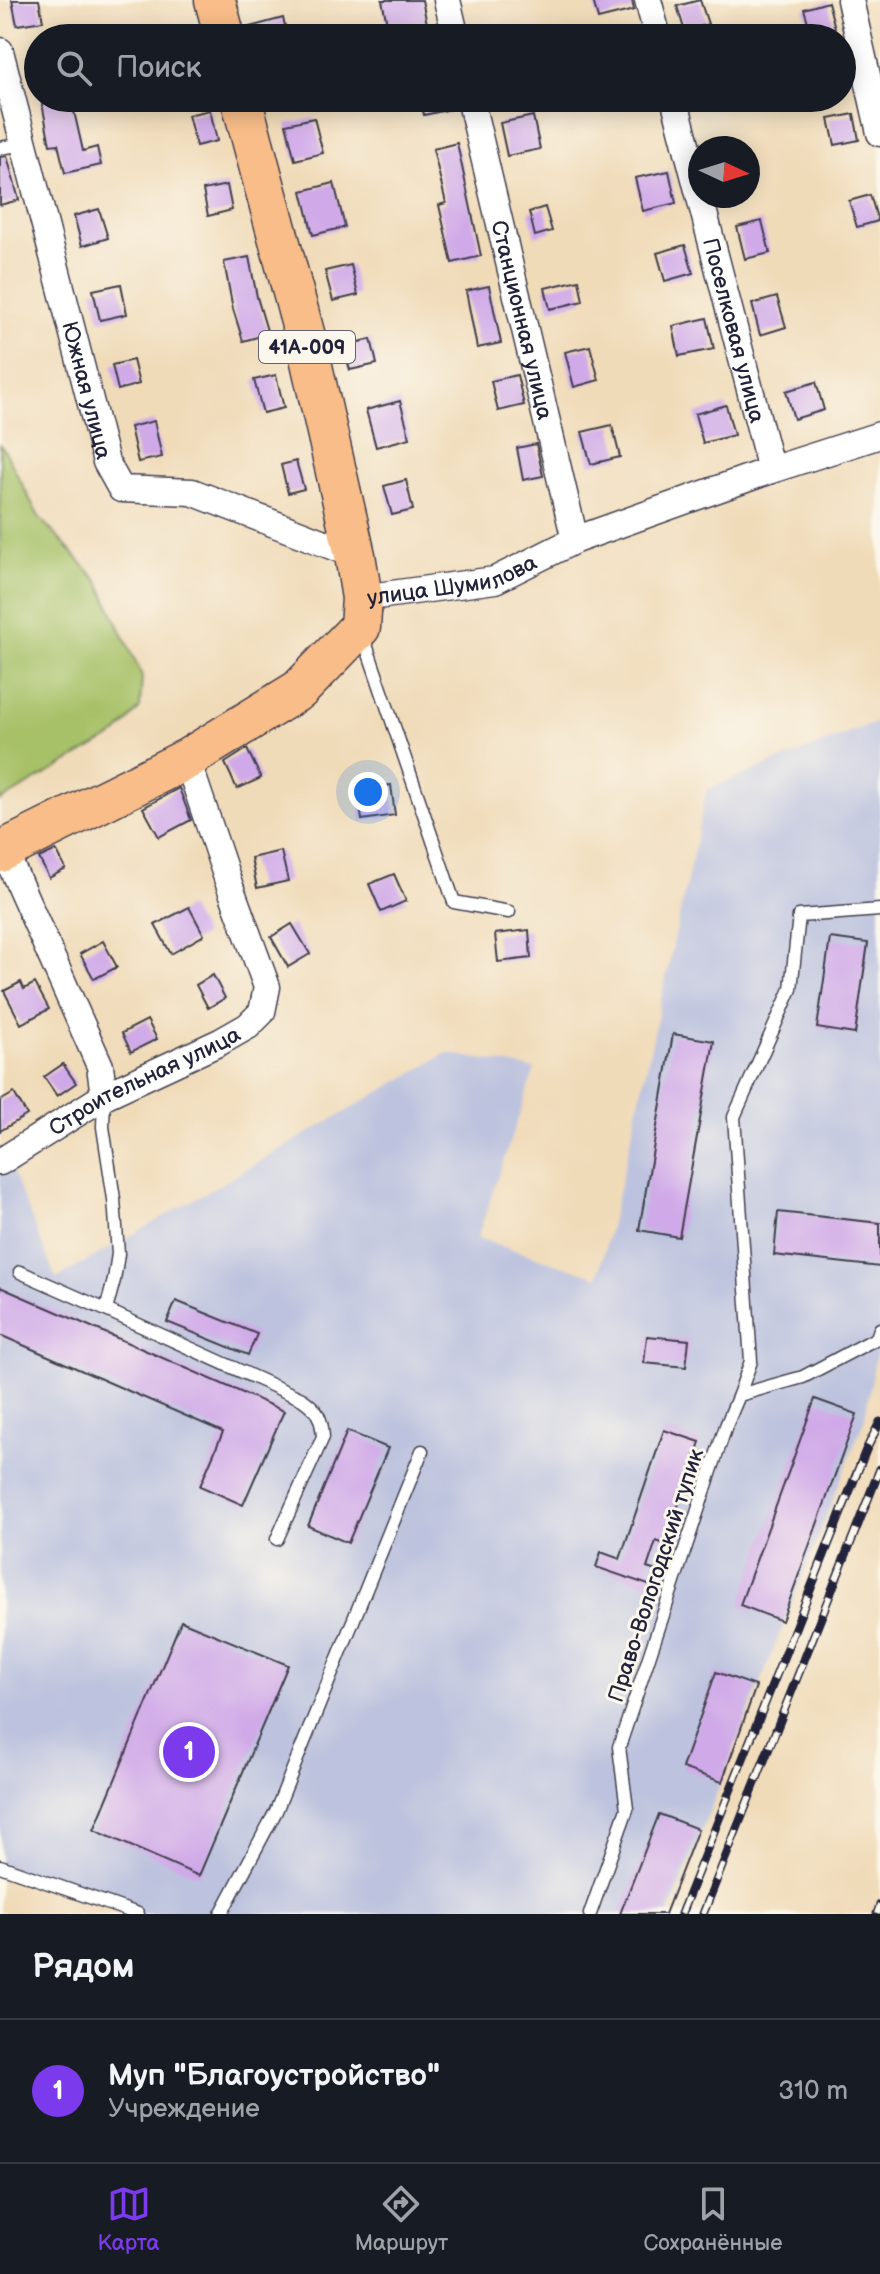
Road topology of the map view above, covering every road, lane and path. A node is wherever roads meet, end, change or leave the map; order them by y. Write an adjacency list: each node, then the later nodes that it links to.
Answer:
1 (215, 0): 5 (main road)
2 (447, 0): 6 (street)
3 (648, 0): 7 (street)
4 (850, 0): 8 (street)
5 (221, 24)
6 (453, 24)
7 (654, 24)
8 (855, 24)
9 (856, 27): 14 (street)
10 (0, 51): 15 (street, Южная улица)
11 (245, 112): 19 (main road, 41А-009)
12 (473, 112): 18 (street, Станционная улица)
13 (678, 112): 17 (street, Поселковая улица)
14 (880, 133)
15 (12, 146): 19 (street, Южная улица)
16 (880, 435): 17 (street, улица Шумилова)
17 (771, 470): 18 (street, улица Шумилова)
18 (575, 540): 20 (street, улица Шумилова)
19 (355, 555): 20 (main road, 41А-009)
20 (361, 612): 21 (main road, улица Шумилова); 24 (lane)
21 (187, 759): 22 (main road, улица Шумилова); 25 (street, Строительная улица)
22 (2, 851): 25 (street)
23 (880, 910): 30 (lane, Право-Вологодский тупик)
24 (509, 912)
25 (104, 1096): 26 (street, Строительная улица); 28 (lane)
26 (0, 1162)
27 (20, 1272): 28 (lane)
28 (106, 1310): 32 (lane)
29 (879, 1334): 30 (lane)
30 (739, 1395): 36 (lane, Право-Вологодский тупик)
31 (422, 1451): 35 (lane)
32 (277, 1539)
33 (0, 1866): 34 (lane)
34 (138, 1914)
35 (221, 1914)
36 (590, 1914)

